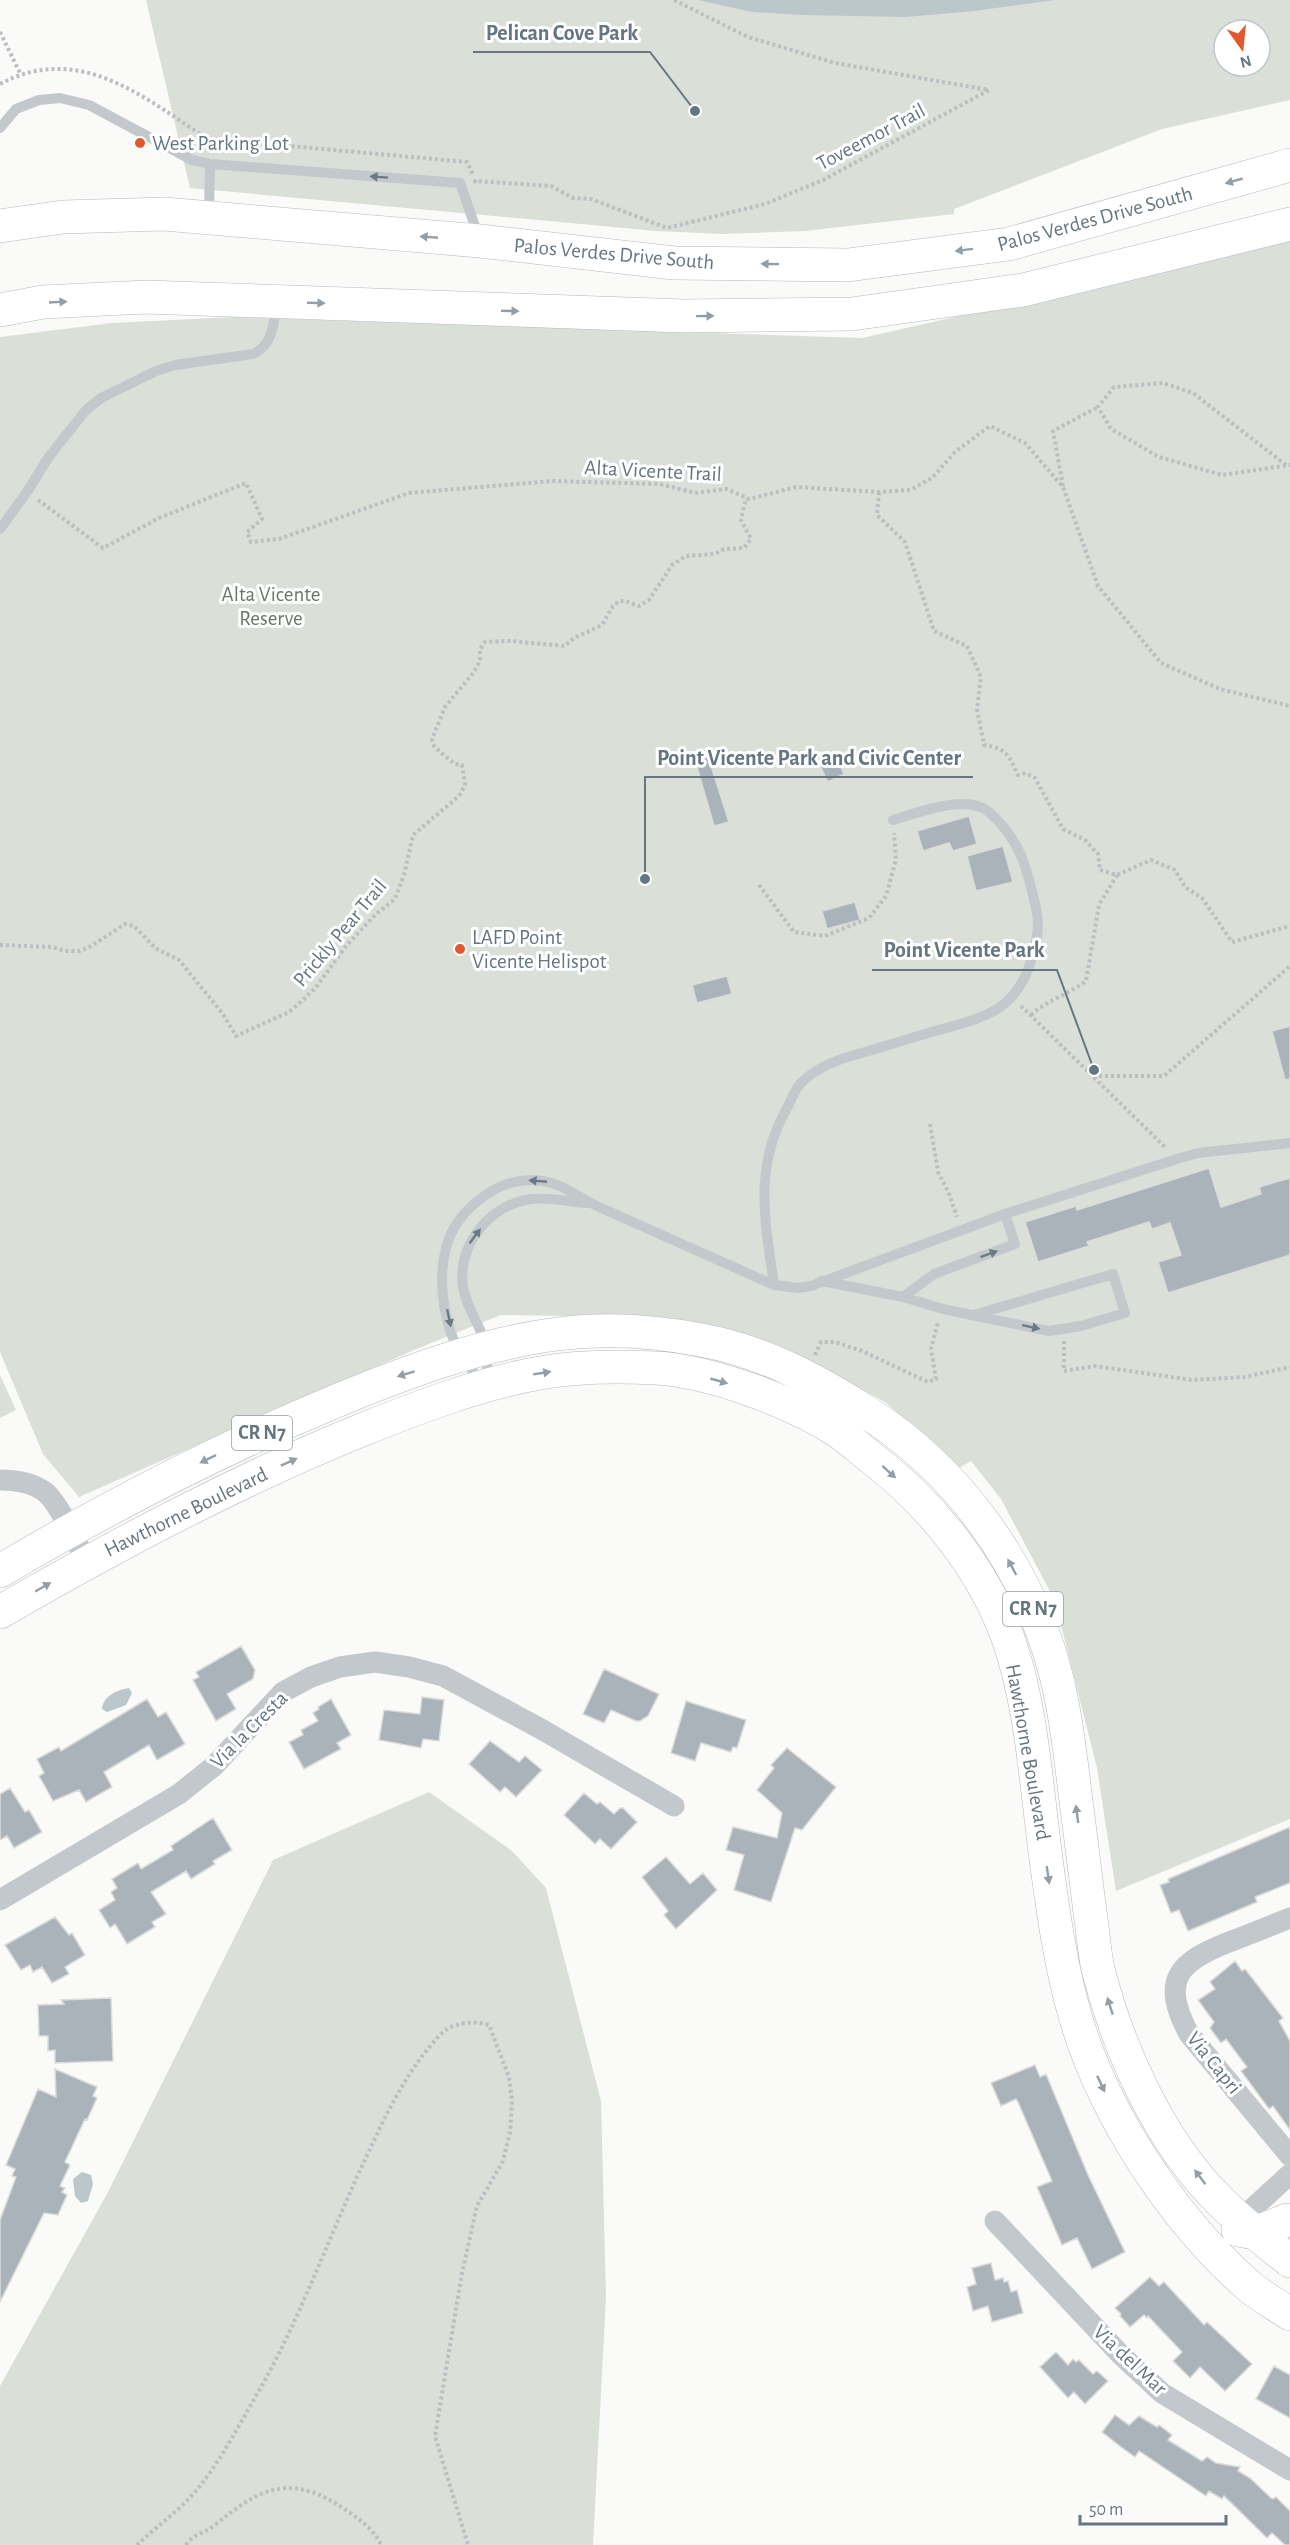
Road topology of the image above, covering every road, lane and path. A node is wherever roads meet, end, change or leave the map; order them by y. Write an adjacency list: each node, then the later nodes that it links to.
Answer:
1 (674, 0): 8 (path, Toveemor Trail)
2 (0, 32): 3 (path)
3 (20, 73): 4 (path); 8 (path)
4 (0, 84)
5 (0, 128): 6 (lane)
6 (210, 164): 9 (lane, one-way to 6); 10 (lane)
7 (1290, 165): 13 (main road, Palos Verdes Drive South, one-way to 13)
8 (475, 181): 9 (path)
9 (465, 197): 13 (lane)
10 (208, 218): 12 (main road, Palos Verdes Drive South); 13 (main road, Palos Verdes Drive South, one-way to 10)
11 (1290, 224): 14 (main road, one-way to 11)
12 (0, 226)
13 (480, 241)
14 (278, 302): 15 (main road, one-way to 14); 19 (lane)
15 (0, 310)
16 (1098, 407): 17 (path); 17 (path); 18 (path)
17 (1288, 465)
18 (1063, 487): 20 (path, Alta Vicente Trail); 23 (path, Alta Vicente Trail)
19 (27, 492): 21 (path, Alta Vicente Trail); 22 (lane)
20 (879, 492): 21 (path, Alta Vicente Trail); 25 (path)
21 (746, 498): 28 (path, Prickly Pear Trail)
22 (0, 529)
23 (1290, 706)
24 (893, 820): 26 (path); 30 (lane)
25 (1117, 874): 27 (path); 31 (path)
26 (759, 885)
27 (1290, 926)
28 (0, 945)
29 (1290, 966): 32 (path)
30 (1012, 997): 31 (path); 40 (lane)
31 (1031, 1015): 32 (path)
32 (1093, 1076): 35 (path)
33 (930, 1124): 38 (path)
34 (1290, 1143): 35 (lane)
35 (1177, 1159): 37 (lane)
36 (591, 1203): 40 (lane); 45 (lane, one-way to 36); 45 (lane, one-way to 45)
37 (1005, 1214): 38 (lane); 41 (lane, one-way to 37)
38 (962, 1230): 39 (lane)
39 (822, 1281): 40 (lane); 41 (lane)
40 (774, 1285)
41 (903, 1297): 42 (lane)
42 (974, 1315): 44 (lane, one-way to 44); 44 (lane)
43 (938, 1322): 46 (path)
44 (1064, 1328): 47 (path)
45 (475, 1353): 48 (lane); 48 (lane); 50 (main road, Hawthorne Boulevard / CR N7, one-way to 50); 61 (main road, Hawthorne Boulevard / CR N7, one-way to 45)
46 (815, 1355)
47 (1290, 1367)
48 (486, 1387): 51 (main road, Hawthorne Boulevard / CR N7, one-way to 48); 59 (main road, Hawthorne Boulevard / CR N7, one-way to 59)
49 (0, 1480): 50 (street)
50 (70, 1529): 51 (street); 52 (main road, Hawthorne Boulevard / CR N7)
51 (86, 1562): 53 (main road, Hawthorne Boulevard / CR N7, one-way to 51)
52 (0, 1570)
53 (0, 1612)
54 (674, 1806): 55 (street, Via la Cresta)
55 (0, 1900)
56 (1290, 1918): 57 (street, Via Capri)
57 (1290, 2156)
58 (1290, 2174): 61 (street)
59 (1164, 2193): 61 (main road); 62 (main road, Hawthorne Boulevard / CR N7)
60 (994, 2221): 63 (street, Via del Mar)
61 (1272, 2233)
62 (1290, 2314)
63 (1290, 2470)
64 (137, 2545): 67 (path)
65 (186, 2545): 66 (path)
66 (381, 2545)
67 (468, 2545)

